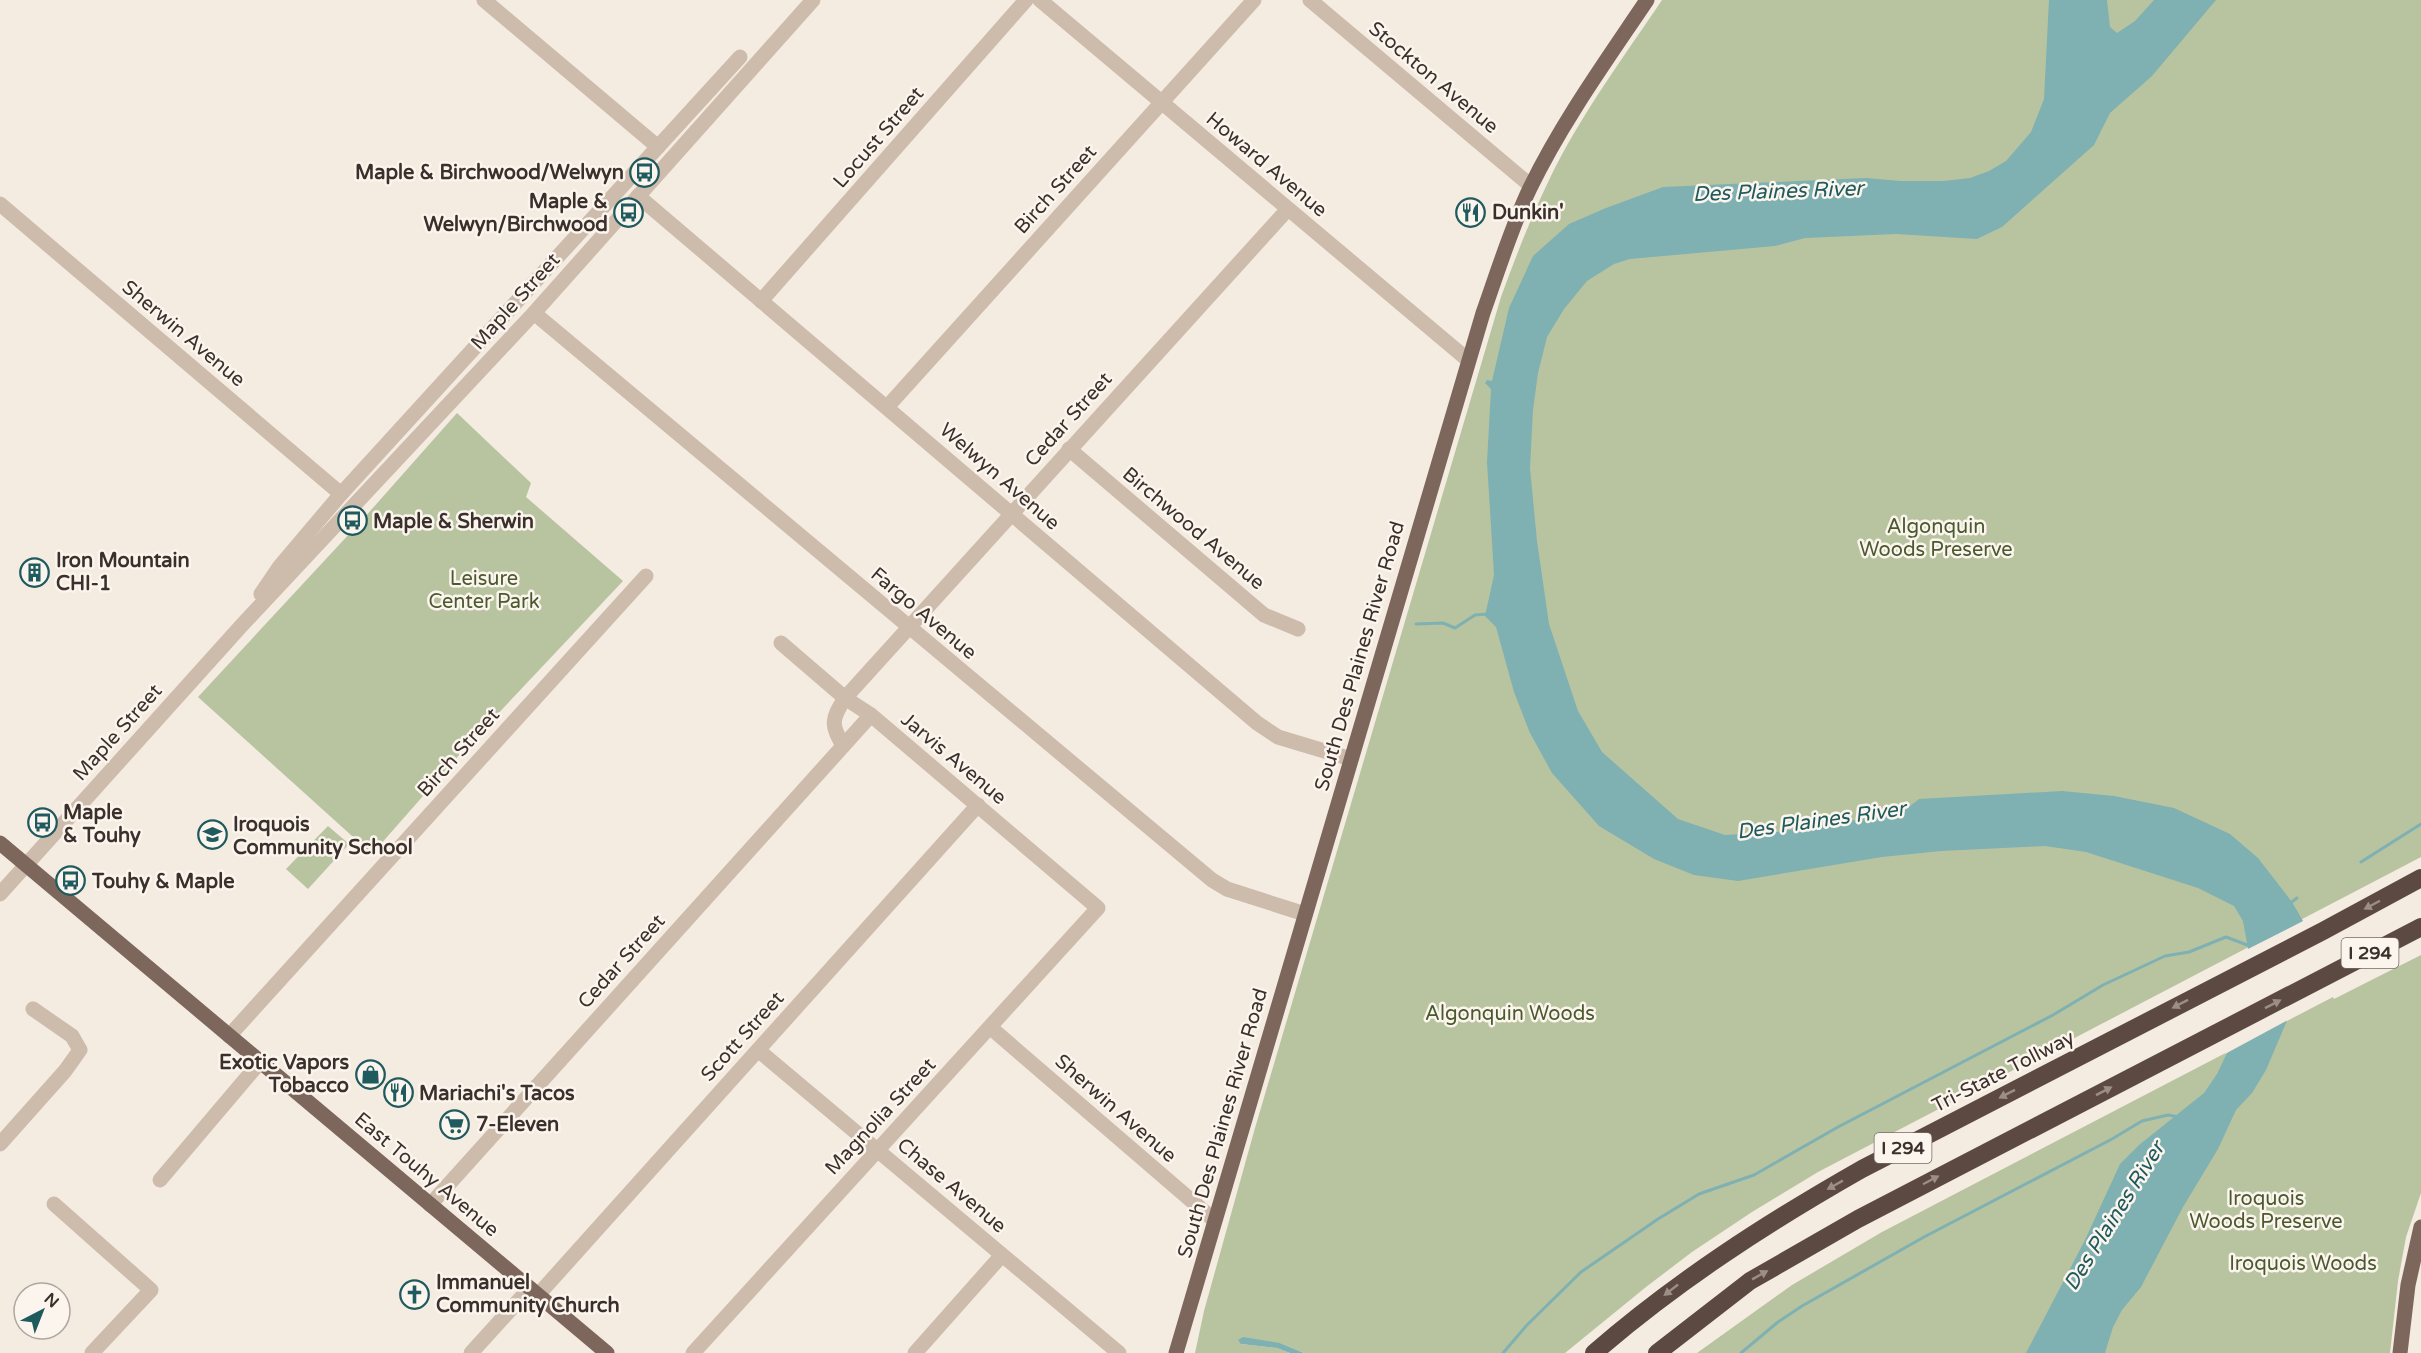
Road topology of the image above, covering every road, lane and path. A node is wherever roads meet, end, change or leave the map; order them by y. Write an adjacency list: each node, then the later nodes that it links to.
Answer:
1 (484, 0): 10 (street)
2 (813, 0): 12 (street, Maple Street)
3 (1026, 0): 15 (street, Locust Street)
4 (1040, 0): 9 (street, Howard Avenue)
5 (1254, 0): 9 (street, Birch Street)
6 (1310, 0): 11 (street, Stockton Avenue)
7 (1647, 0): 11 (main road, South Des Plaines River Road)
8 (740, 57): 10 (street, Maple Street)
9 (1161, 102): 14 (street, Howard Avenue); 18 (street, Birch Street)
10 (658, 147): 20 (street, Maple Street)
11 (1532, 186): 17 (main road, South Des Plaines River Road)
12 (638, 196): 15 (street, Welwyn Avenue); 16 (street, Maple Street)
13 (0, 204): 20 (street, Sherwin Avenue)
14 (1288, 209): 17 (street, Howard Avenue); 19 (street, Cedar Street)
15 (761, 301): 18 (street, Welwyn Avenue)
16 (534, 313): 23 (street, Maple Street); 24 (street, Fargo Avenue)
17 (1468, 360): 30 (main road, South Des Plaines River Road)
18 (888, 406): 21 (street, Welwyn Avenue)
19 (1069, 449): 21 (street, Cedar Street); 25 (street, Birchwood Avenue)
20 (341, 494): 23 (street, Maple Street)
21 (1011, 514): 24 (street, Cedar Street); 30 (street, Welwyn Avenue)
22 (646, 576): 41 (street, Birch Street)
23 (242, 625): 33 (street, Maple Street)
24 (908, 628): 27 (street, Cedar Street); 37 (street, Fargo Avenue)
25 (1298, 629)
26 (781, 643): 27 (street, Jarvis Avenue)
27 (844, 698): 28 (street, Jarvis Avenue); 29 (street, Cedar Street)
28 (871, 715): 29 (street, Cedar Street); 31 (street, Jarvis Avenue)
29 (843, 747): 48 (street, Cedar Street)
30 (1351, 759): 37 (main road, South Des Plaines River Road)
31 (978, 805): 36 (street, Jarvis Avenue); 42 (street, Scott Street)
32 (0, 843): 33 (main road, East Touhy Avenue)
33 (27, 865): 35 (street, Maple Street); 41 (main road, East Touhy Avenue)
34 (2421, 878): 61 (highway, Tri-State Tollway / I 294, one-way to 61)
35 (0, 894)
36 (1098, 908): 40 (street, Magnolia Street)
37 (1305, 914): 49 (main road, South Des Plaines River Road)
38 (2421, 927): 53 (highway, I 294, one-way to 38)
39 (33, 1009): 44 (street)
40 (991, 1028): 45 (street, Magnolia Street); 49 (street, Sherwin Avenue)
41 (229, 1036): 43 (main road, East Touhy Avenue)
42 (758, 1050): 45 (street, Chase Avenue); 52 (street, Scott Street)
43 (260, 1062): 46 (street); 48 (main road, East Touhy Avenue)
44 (0, 1144)
45 (877, 1150): 51 (street, Chase Avenue); 57 (street, Magnolia Street)
46 (160, 1180)
47 (54, 1204): 54 (street)
48 (430, 1204): 52 (main road, East Touhy Avenue)
49 (1214, 1220): 60 (main road, South Des Plaines River Road)
50 (2421, 1227): 64 (main road)
51 (1002, 1255): 58 (street); 59 (street, Chase Avenue)
52 (534, 1291): 55 (street, Scott Street); 56 (main road, East Touhy Avenue)
53 (1714, 1310): 62 (highway, I 294); 63 (highway)
54 (92, 1353)
55 (471, 1353)
56 (607, 1353)
57 (693, 1353)
58 (915, 1353)
59 (1119, 1353)
60 (1176, 1353)
61 (1594, 1353)
62 (1658, 1353)
63 (1674, 1353)
64 (2400, 1353)

